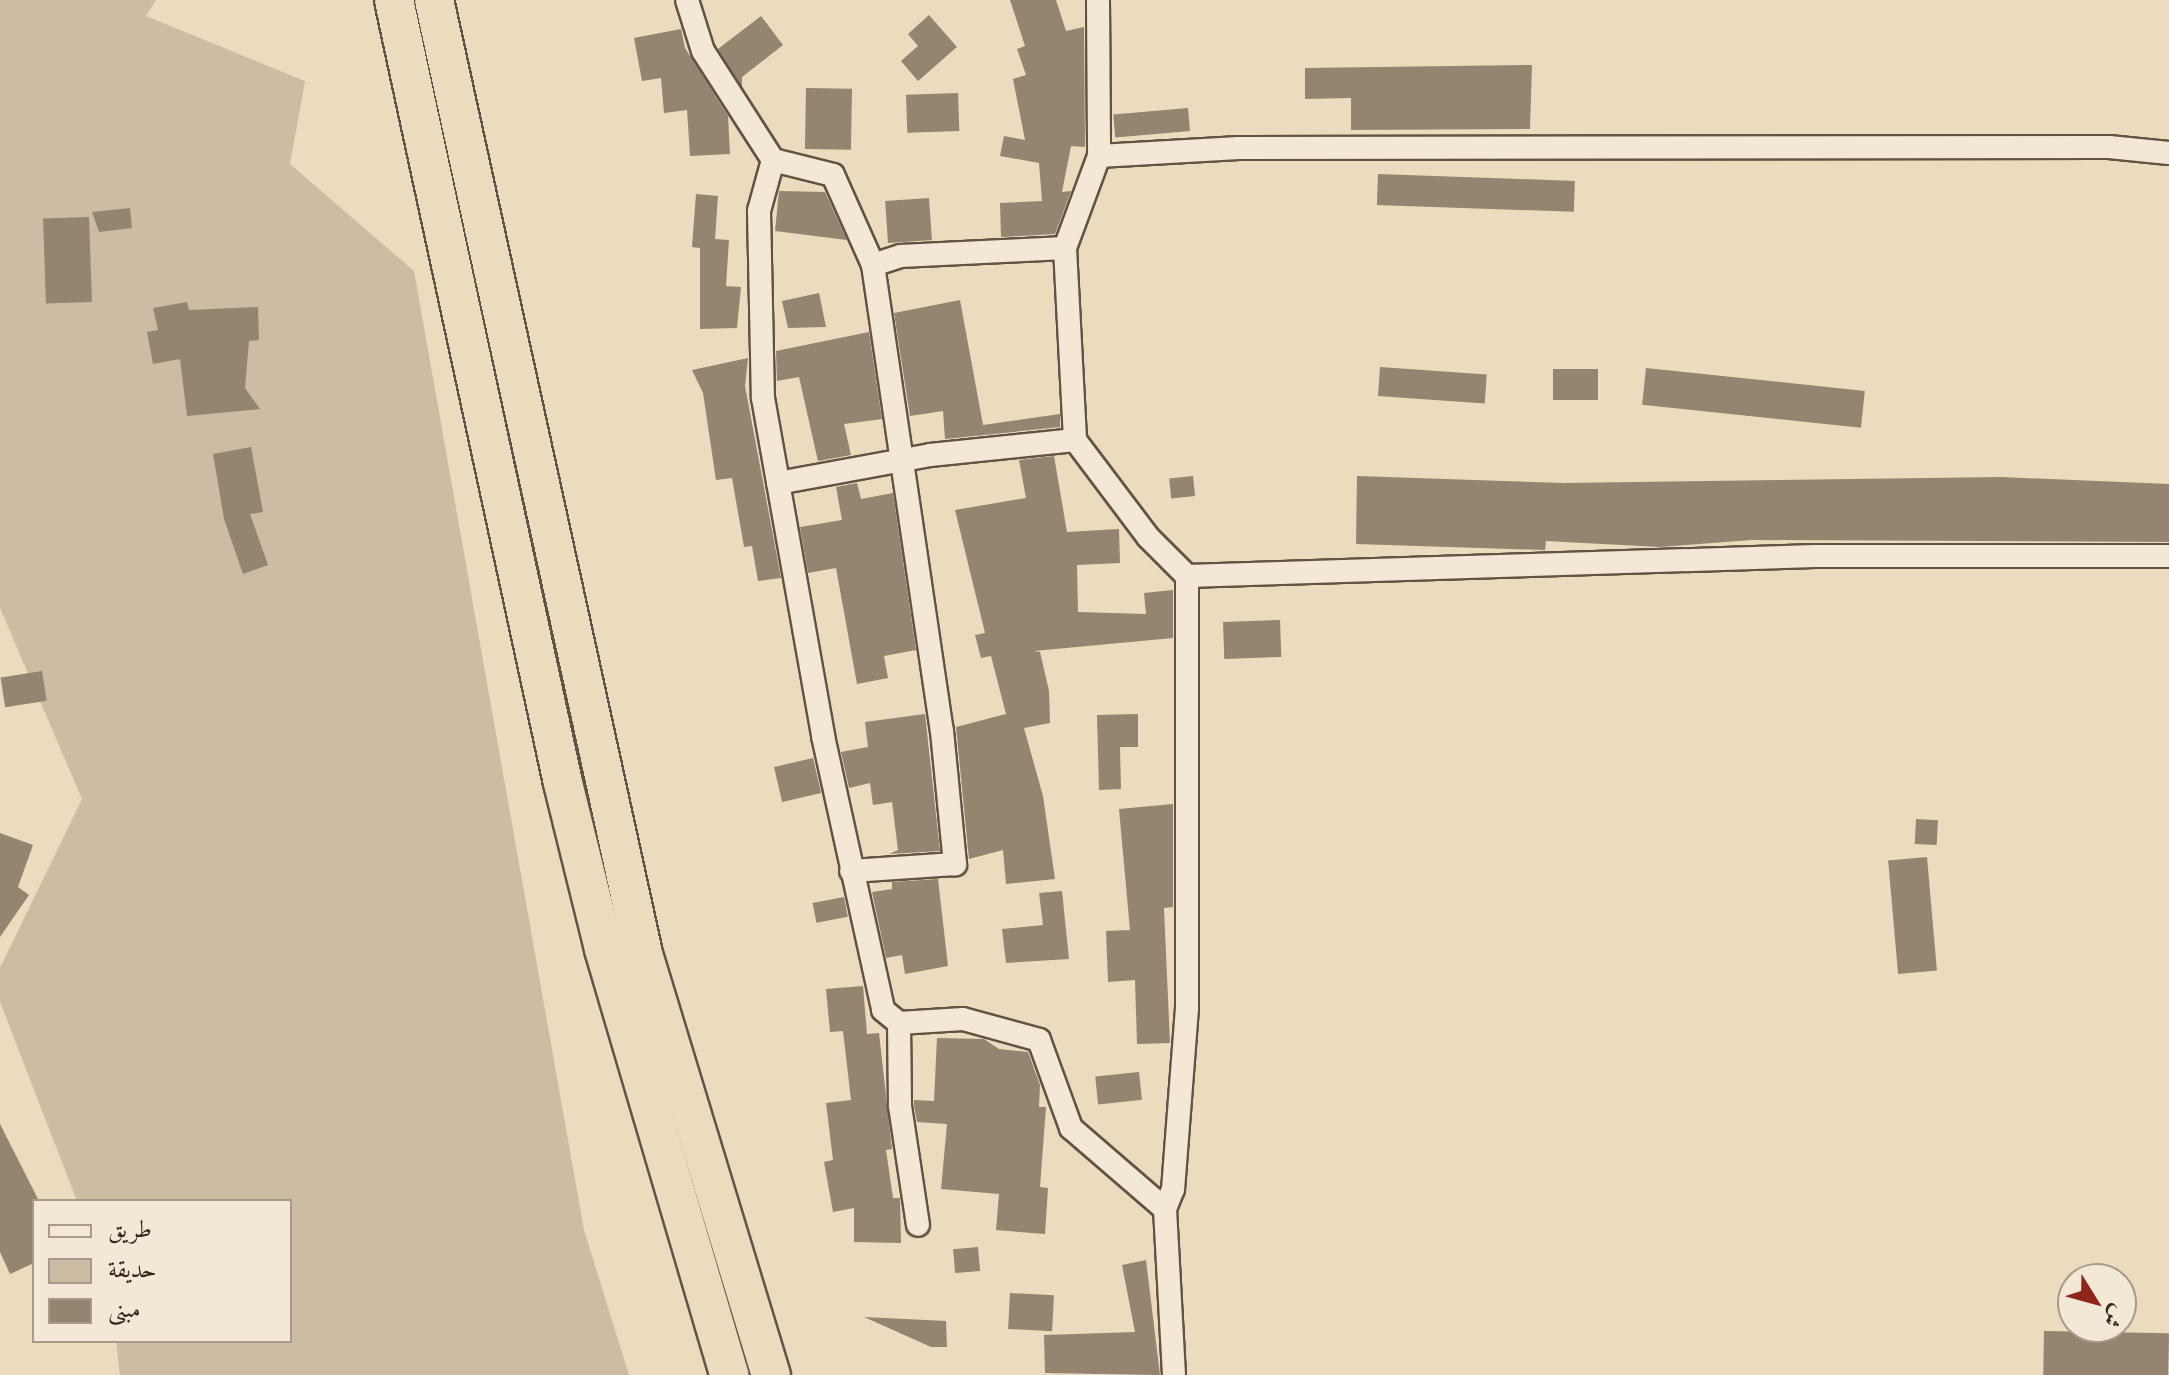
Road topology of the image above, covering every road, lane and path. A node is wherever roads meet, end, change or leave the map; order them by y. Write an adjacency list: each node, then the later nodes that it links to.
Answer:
1 (394, 0): 19 (highway)
2 (434, 0): 20 (highway)
3 (687, 0): 7 (street)
4 (1098, 0): 6 (street)
5 (2169, 153): 6 (street)
6 (1099, 156): 8 (street)
7 (773, 160): 9 (street); 12 (street)
8 (1065, 248): 9 (street); 10 (street)
9 (873, 265): 11 (street)
10 (1075, 440): 11 (street); 14 (street)
11 (902, 463): 12 (street); 15 (street)
12 (778, 483): 15 (street)
13 (2169, 556): 14 (street)
14 (1187, 576): 17 (street)
15 (851, 871): 16 (street)
16 (899, 1023): 17 (street); 18 (street)
17 (1165, 1209): 21 (street)
18 (918, 1225)
19 (729, 1375)
20 (771, 1375)
21 (1174, 1375)

